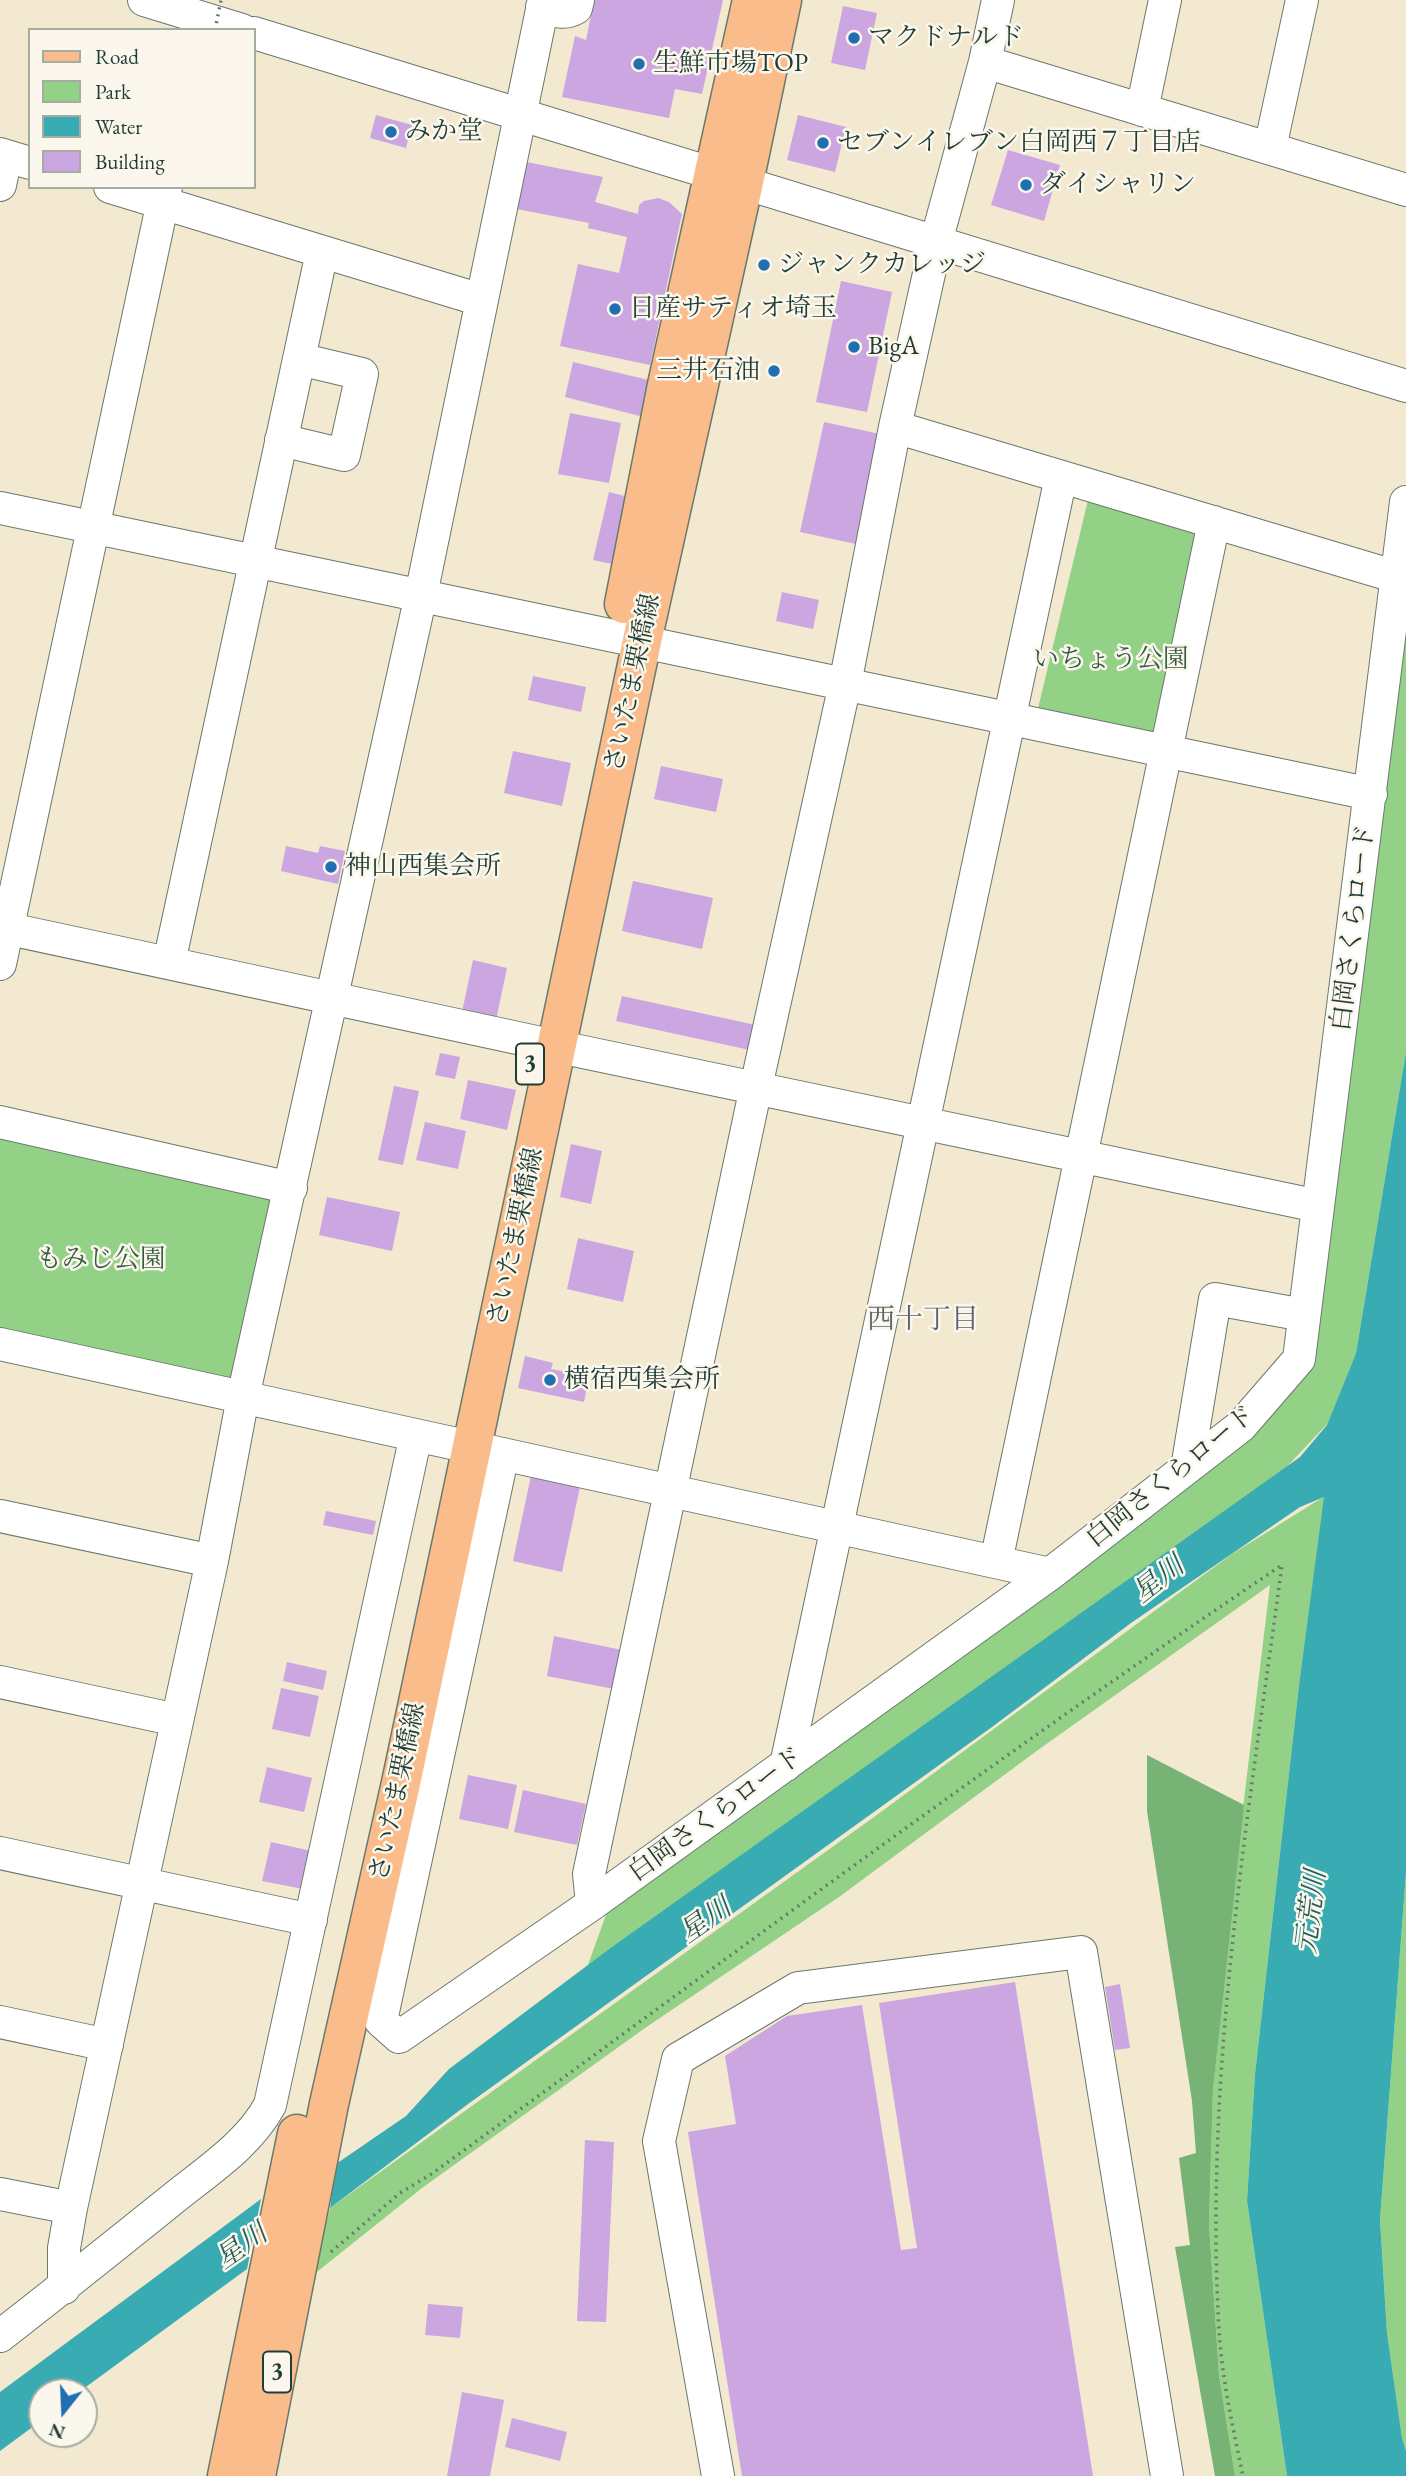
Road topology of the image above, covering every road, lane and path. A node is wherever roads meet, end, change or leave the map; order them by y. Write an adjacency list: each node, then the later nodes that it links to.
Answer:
1 (144, 0): 9 (street)
2 (578, 0): 8 (street)
3 (752, 0): 16 (main road, さいたま栗橋線 / 3)
4 (782, 0): 16 (main road, さいたま栗橋線 / 3)
5 (998, 0): 12 (street)
6 (1165, 0): 13 (street)
7 (1302, 0): 15 (street)
8 (543, 4): 14 (street)
9 (209, 15): 10 (street)
10 (238, 28)
11 (256, 34): 14 (street)
12 (985, 62): 13 (street); 20 (street)
13 (1142, 110): 15 (street)
14 (520, 113): 16 (street); 22 (street)
15 (1270, 148): 18 (street)
16 (729, 178): 20 (street); 35 (main road, さいたま栗橋線 / 3)
17 (124, 189): 19 (street)
18 (1406, 190)
19 (164, 195): 21 (street); 31 (street)
20 (936, 242): 24 (street); 25 (street)
21 (323, 252): 22 (street); 23 (street)
22 (481, 300): 34 (street)
23 (299, 359): 26 (street); 26 (street)
24 (1406, 386)
25 (895, 426): 27 (street); 36 (street)
26 (281, 440): 32 (street)
27 (1061, 477): 30 (street); 37 (street)
28 (1406, 502): 33 (street, 白岡さくらロード)
29 (0, 508): 31 (street)
30 (1214, 522): 33 (street); 38 (street)
31 (93, 527): 32 (street); 40 (street)
32 (255, 561): 34 (street); 41 (street)
33 (1397, 577): 39 (street, 白岡さくらロード)
34 (421, 595): 35 (street); 43 (street)
35 (629, 639): 36 (street); 44 (main road, さいたま栗橋線 / 3)
36 (845, 684): 37 (street); 45 (street)
37 (1010, 719): 38 (street); 47 (street)
38 (1166, 751): 39 (street); 48 (street)
39 (1371, 794): 50 (street, 白岡さくらロード)
40 (3, 928): 41 (street); 42 (street)
41 (169, 963): 43 (street)
42 (0, 964)
43 (333, 998): 44 (street); 49 (street)
44 (546, 1045): 45 (street); 54 (main road, さいたま栗橋線 / 3)
45 (756, 1087): 47 (street); 56 (street)
46 (0, 1122): 49 (street)
47 (923, 1124): 48 (street); 58 (street)
48 (1081, 1157): 50 (street); 60 (street)
49 (291, 1188): 53 (street)
50 (1318, 1206): 51 (street, 白岡さくらロード)
51 (1304, 1315): 55 (street, 白岡さくらロード); 55 (street)
52 (0, 1344): 53 (street)
53 (243, 1397): 54 (street); 59 (street)
54 (459, 1445): 56 (street); 67 (street, 白岡さくらロード); 68 (street); 75 (main road, さいたま栗橋線 / 3); 76 (main road, さいたま栗橋線 / 3)
55 (1187, 1468): 61 (street, 白岡さくらロード)
56 (671, 1491): 58 (street); 67 (street)
57 (0, 1516): 59 (street)
58 (837, 1527): 60 (street); 64 (street)
59 (212, 1561): 63 (street)
60 (996, 1562): 61 (street)
61 (1051, 1574): 64 (street, 白岡さくらロード)
62 (0, 1682): 63 (street)
63 (177, 1720): 66 (street)
64 (786, 1765): 67 (street, 白岡さくらロード)
65 (0, 1853): 66 (street)
66 (142, 1884): 68 (street); 70 (street)
67 (592, 1904)
68 (311, 1920): 73 (street)
69 (0, 2022): 70 (street)
70 (107, 2045): 72 (street)
71 (0, 2194): 72 (street)
72 (71, 2208): 73 (street)
73 (64, 2287): 74 (street)
74 (0, 2336)
75 (226, 2476)
76 (256, 2476)
77 (718, 2476): 78 (street)
78 (1167, 2476)

